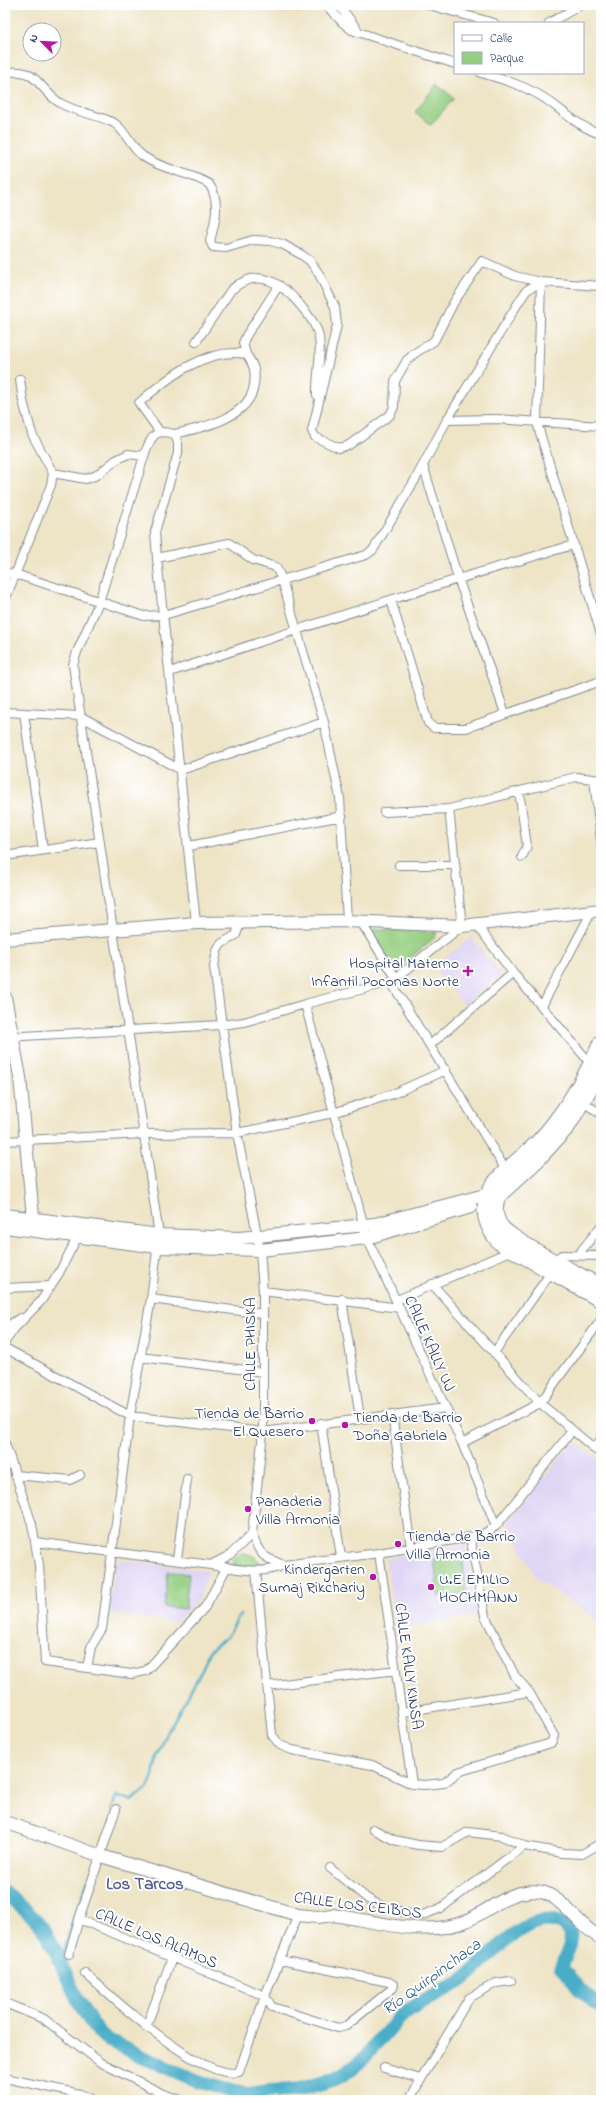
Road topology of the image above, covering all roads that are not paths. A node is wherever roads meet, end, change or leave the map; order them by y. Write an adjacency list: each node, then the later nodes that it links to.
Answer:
1 (326, 5): 7 (street)
2 (339, 5): 7 (street)
3 (430, 5): 5 (street)
4 (581, 5): 6 (street)
5 (490, 22)
6 (551, 22)
7 (366, 35): 8 (street)
8 (454, 64)
9 (5, 73): 18 (street)
10 (484, 74): 11 (street)
11 (601, 134)
12 (541, 282): 14 (street); 18 (street); 19 (street); 20 (street)
13 (280, 285): 15 (street); 16 (street); 18 (street)
14 (601, 286)
15 (196, 342)
16 (246, 354): 22 (street); 23 (street)
17 (20, 380): 26 (street)
18 (317, 408)
19 (447, 420): 20 (street); 25 (street)
20 (536, 423): 21 (street); 27 (street)
21 (601, 426)
22 (160, 432): 23 (street); 24 (street)
23 (174, 434): 28 (street)
24 (144, 456): 26 (street); 35 (street)
25 (423, 465): 31 (street); 32 (street)
26 (53, 473): 30 (street)
27 (573, 545): 31 (street); 38 (street)
28 (157, 558): 32 (street); 36 (street)
29 (5, 573): 30 (street)
30 (15, 574): 33 (street); 35 (street)
31 (458, 578): 34 (street); 43 (street)
32 (282, 580): 36 (street); 37 (street)
33 (5, 600)
34 (391, 600): 37 (street); 43 (street)
35 (99, 602): 36 (street); 44 (street)
36 (164, 616): 39 (street)
37 (296, 629): 39 (street); 45 (street)
38 (601, 634)
39 (170, 672): 46 (street)
40 (601, 681): 43 (street)
41 (5, 712): 42 (street)
42 (24, 713): 44 (street); 55 (street)
43 (506, 713)
44 (80, 716): 46 (street); 53 (street)
45 (324, 722): 46 (street); 51 (street)
46 (181, 770): 54 (street)
47 (598, 779): 48 (street); 52 (street)
48 (519, 791): 49 (street); 57 (street)
49 (449, 808): 50 (street); 59 (street)
50 (384, 812)
51 (342, 816): 54 (street); 61 (street)
52 (601, 841)
53 (100, 842): 55 (street); 67 (street)
54 (188, 846): 63 (street)
55 (43, 850): 56 (street)
56 (5, 856)
57 (522, 857)
58 (399, 865): 59 (street)
59 (455, 865): 66 (street)
60 (597, 910): 65 (street); 73 (street)
61 (347, 921): 62 (street); 64 (street)
62 (361, 922): 66 (street); 70 (street)
63 (196, 923): 64 (street); 67 (street)
64 (240, 924): 74 (street, CALLE PHISKA)
65 (476, 924): 66 (street); 69 (street)
66 (462, 926): 70 (street)
67 (113, 930): 68 (street); 75 (street)
68 (5, 939)
69 (513, 973): 73 (street); 78 (street)
70 (394, 980): 72 (street); 78 (street)
71 (5, 998): 76 (street)
72 (305, 1004): 74 (street); 82 (street, CALLE KALLY UJ)
73 (542, 1006): 79 (street)
74 (221, 1025): 75 (street); 84 (street, CALLE PHISKA)
75 (129, 1029): 76 (street); 85 (street)
76 (9, 1037): 86 (street)
77 (601, 1043): 79 (highway)
78 (430, 1045): 80 (street)
79 (596, 1067): 81 (highway)
80 (446, 1070): 82 (street); 88 (street)
81 (578, 1099): 83 (street); 88 (highway)
82 (333, 1113): 84 (street); 92 (street, CALLE KALLY UJ)
83 (601, 1114)
84 (237, 1133): 85 (street); 97 (street, CALLE PHISKA)
85 (145, 1134): 86 (street); 96 (street)
86 (26, 1140): 87 (street); 91 (street)
87 (5, 1141)
88 (510, 1176): 89 (highway)
89 (492, 1199): 92 (street); 98 (street); 99 (highway)
90 (5, 1216): 91 (street)
91 (34, 1225): 94 (street); 95 (street)
92 (364, 1226): 97 (street); 98 (street, CALLE KALLY UJ)
93 (601, 1226): 102 (street)
94 (5, 1227)
95 (80, 1231): 96 (street); 100 (street); 106 (street)
96 (159, 1235): 97 (street); 100 (street)
97 (258, 1237): 101 (street, CALLE PHISKA)
98 (367, 1238): 101 (street); 112 (street, CALLE KALLY UJ)
99 (516, 1245): 104 (highway); 105 (street)
100 (158, 1248): 101 (street); 110 (street)
101 (260, 1250): 109 (street, CALLE PHISKA)
102 (577, 1256): 103 (street); 104 (street)
103 (601, 1256)
104 (551, 1267): 107 (highway); 113 (highway); 121 (street)
105 (432, 1284): 112 (street); 121 (street)
106 (51, 1286): 108 (street); 115 (street)
107 (601, 1287)
108 (5, 1288)
109 (263, 1291): 111 (street); 116 (street, CALLE PHISKA)
110 (151, 1299): 116 (street); 122 (street)
111 (342, 1299): 114 (street); 128 (street)
112 (397, 1300): 114 (street, CALLE KALLY UJ)
113 (601, 1300)
114 (400, 1308): 125 (street, CALLE KALLY UJ)
115 (31, 1311): 118 (street); 119 (street)
116 (263, 1314): 123 (street, CALLE PHISKA)
117 (601, 1320): 124 (street)
118 (5, 1328)
119 (5, 1342)
120 (5, 1348): 127 (street)
121 (494, 1353): 124 (street)
122 (140, 1357): 123 (street); 127 (street)
123 (263, 1372): 131 (street, CALLE PHISKA)
124 (540, 1403): 130 (street); 134 (street)
125 (445, 1408): 126 (street); 134 (street, CALLE KALLY UJ)
126 (392, 1414): 128 (street); 143 (street)
127 (130, 1416): 131 (street); 144 (street)
128 (360, 1418): 129 (street)
129 (321, 1423): 131 (street); 146 (street)
130 (572, 1431): 135 (street); 139 (street)
131 (263, 1432): 140 (street, CALLE PHISKA)
132 (601, 1440): 135 (street)
133 (5, 1443): 136 (street)
134 (462, 1443): 139 (street, CALLE KALLY UJ)
135 (598, 1452)
136 (16, 1475): 137 (street); 142 (street)
137 (80, 1475)
138 (187, 1479): 147 (street)
139 (496, 1526): 141 (street)
140 (252, 1534): 148 (street); 149 (street)
141 (470, 1537): 143 (street); 155 (street)
142 (35, 1542): 144 (street); 152 (street)
143 (411, 1548): 145 (street)
144 (113, 1552): 147 (street); 152 (street)
145 (380, 1552): 146 (street); 153 (street, CALLE KALLY KINSA)
146 (341, 1557): 149 (street)
147 (177, 1560): 148 (street)
148 (211, 1565): 150 (street)
149 (284, 1565): 151 (street)
150 (227, 1567): 151 (street); 152 (street)
151 (256, 1571): 154 (street)
152 (87, 1668)
153 (396, 1670): 154 (street); 156 (street, CALLE KALLY KINSA)
154 (266, 1686): 157 (street)
155 (529, 1692): 156 (street); 157 (street)
156 (402, 1712): 157 (street, CALLE KALLY KINSA)
157 (412, 1784)
158 (116, 1809): 163 (street, CALLE LOS ALAMOS)
159 (5, 1822): 163 (street, CALLE LOS CEIBOS)
160 (374, 1829): 162 (street)
161 (601, 1843): 162 (street)
162 (524, 1846): 164 (street)
163 (101, 1856): 165 (street, CALLE LOS CEIBOS); 166 (street, CALLE LOS ALAMOS)
164 (330, 1868)
165 (298, 1915): 167 (street, CALLE LOS CEIBOS); 170 (street)
166 (80, 1919): 168 (street); 169 (street, CALLE LOS ALAMOS)
167 (600, 1936)
168 (69, 1954)
169 (172, 1958): 173 (street, CALLE LOS ALAMOS); 175 (street)
170 (280, 1960): 173 (street); 173 (street)
171 (85, 1973): 175 (street)
172 (511, 1980): 178 (street)
173 (265, 1996): 175 (street)
174 (5, 2004): 180 (street)
175 (146, 2027)
176 (384, 2068): 178 (street)
177 (5, 2078): 179 (street)
178 (420, 2079): 181 (street)
179 (93, 2100)
180 (181, 2100)
181 (409, 2100)

